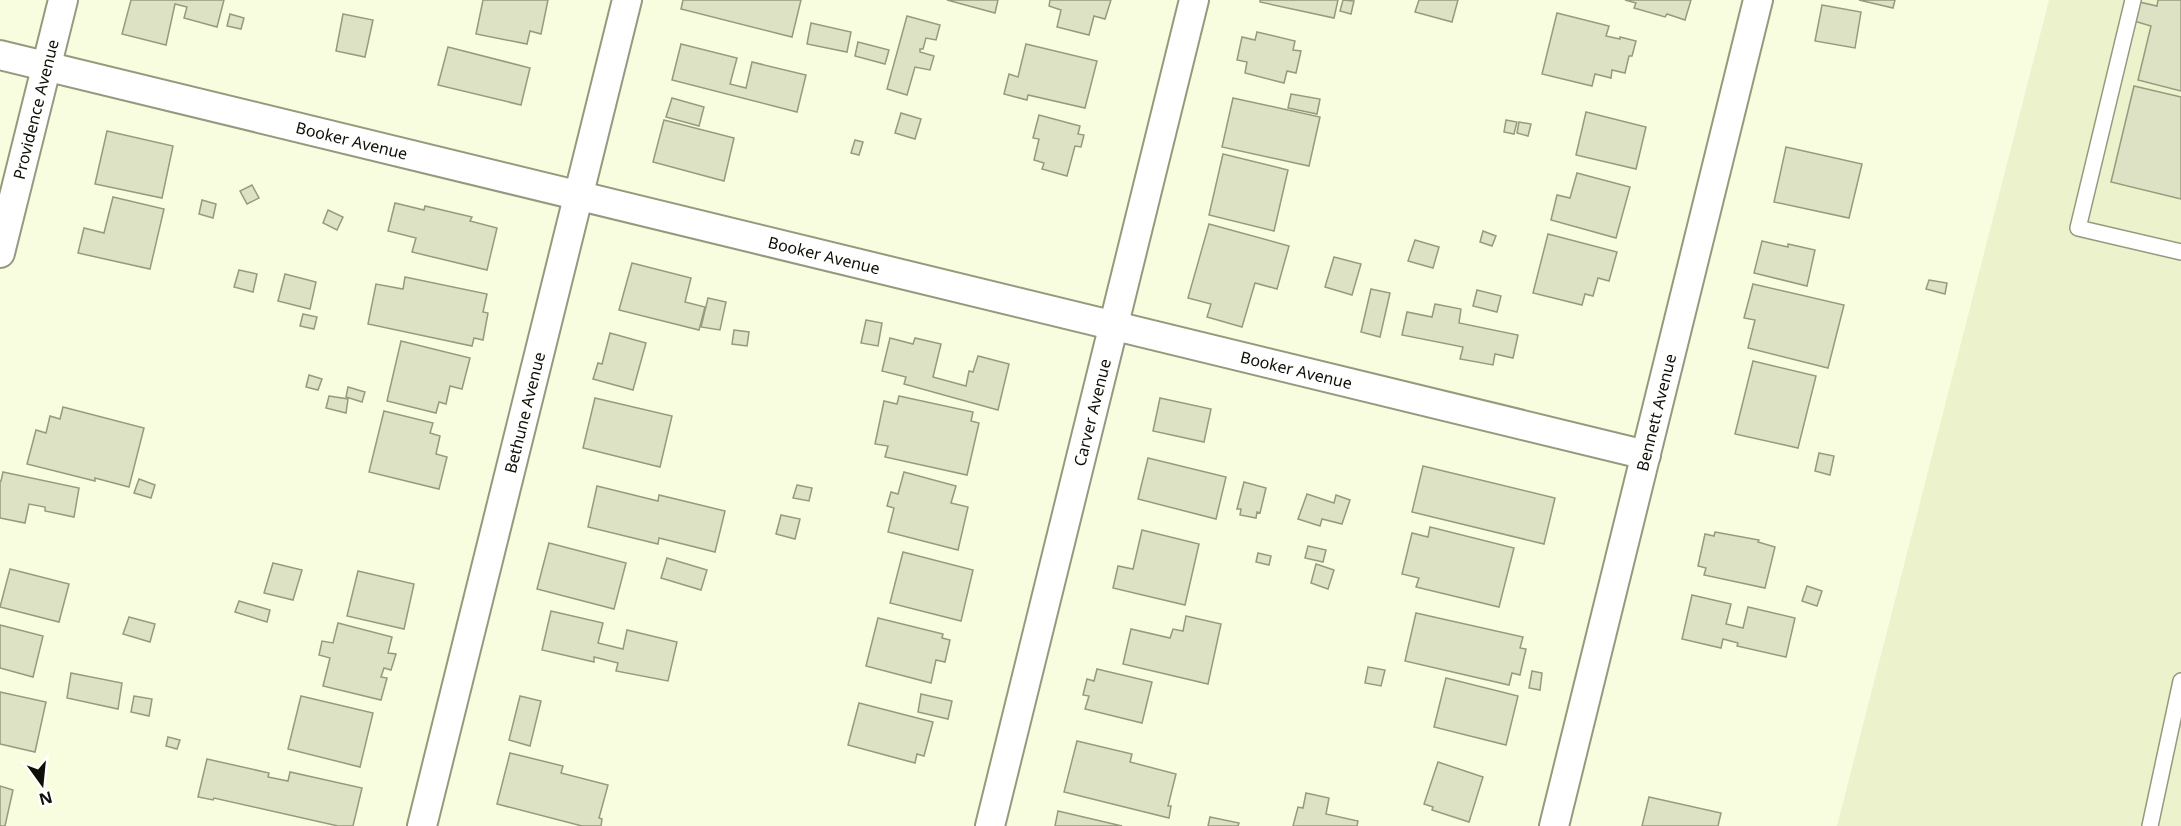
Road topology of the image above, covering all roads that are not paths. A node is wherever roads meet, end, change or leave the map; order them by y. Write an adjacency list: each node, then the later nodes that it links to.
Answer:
1 (63, 0): 7 (street, Providence Avenue)
2 (627, 0): 8 (street, Bethune Avenue)
3 (1194, 0): 11 (street, Carver Avenue)
4 (1758, 0): 12 (street, Bennett Avenue)
5 (2133, 0): 9 (lane)
6 (0, 55): 7 (street, Booker Avenue)
7 (46, 66): 8 (street, Booker Avenue); 10 (street, Providence Avenue)
8 (578, 196): 11 (street, Booker Avenue); 14 (street, Bethune Avenue)
9 (2181, 252)
10 (0, 253)
11 (1113, 326): 12 (street, Booker Avenue); 15 (street, Carver Avenue)
12 (1646, 455): 16 (street, Bennett Avenue)
13 (2181, 681): 17 (lane)
14 (422, 826)
15 (990, 826)
16 (1554, 826)
17 (2150, 826)

